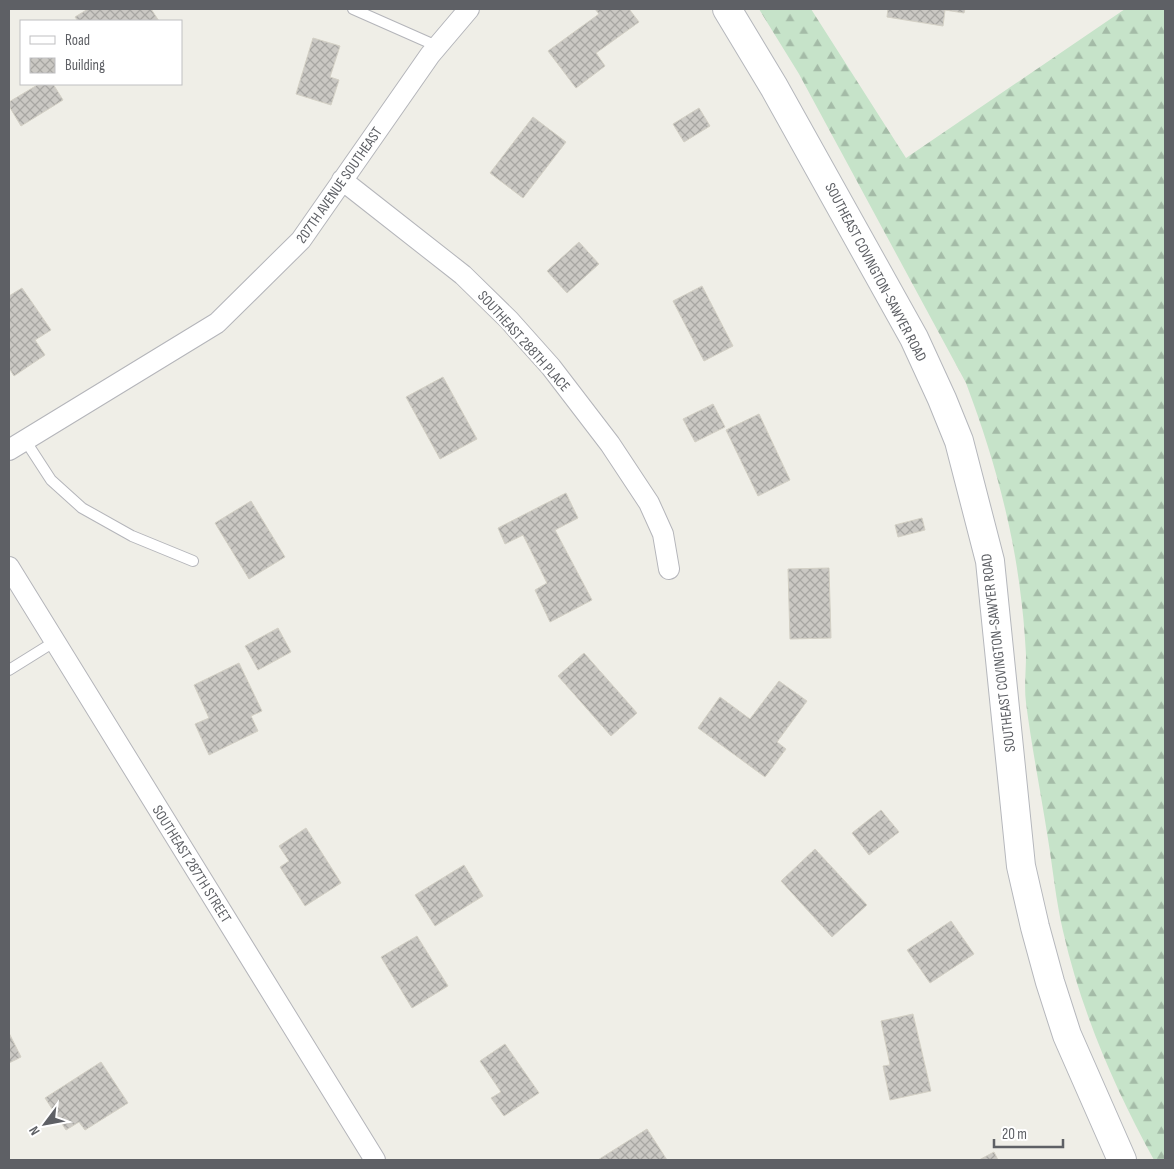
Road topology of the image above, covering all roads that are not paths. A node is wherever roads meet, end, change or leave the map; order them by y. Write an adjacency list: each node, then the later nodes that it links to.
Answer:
1 (353, 9): 4 (lane)
2 (469, 9): 4 (street, 207TH AVENUE SOUTHEAST)
3 (727, 9): 13 (street, SOUTHEAST COVINGTON-SAWYER ROAD)
4 (439, 47): 5 (street, 207TH AVENUE SOUTHEAST)
5 (342, 180): 6 (street, 207TH AVENUE SOUTHEAST); 9 (street, SOUTHEAST 288TH PLACE)
6 (17, 445): 7 (lane)
7 (193, 561)
8 (9, 567): 10 (street, SOUTHEAST 287TH STREET)
9 (669, 569)
10 (54, 642): 11 (lane); 12 (street, SOUTHEAST 287TH STREET)
11 (9, 670)
12 (375, 1160)
13 (1122, 1160)

